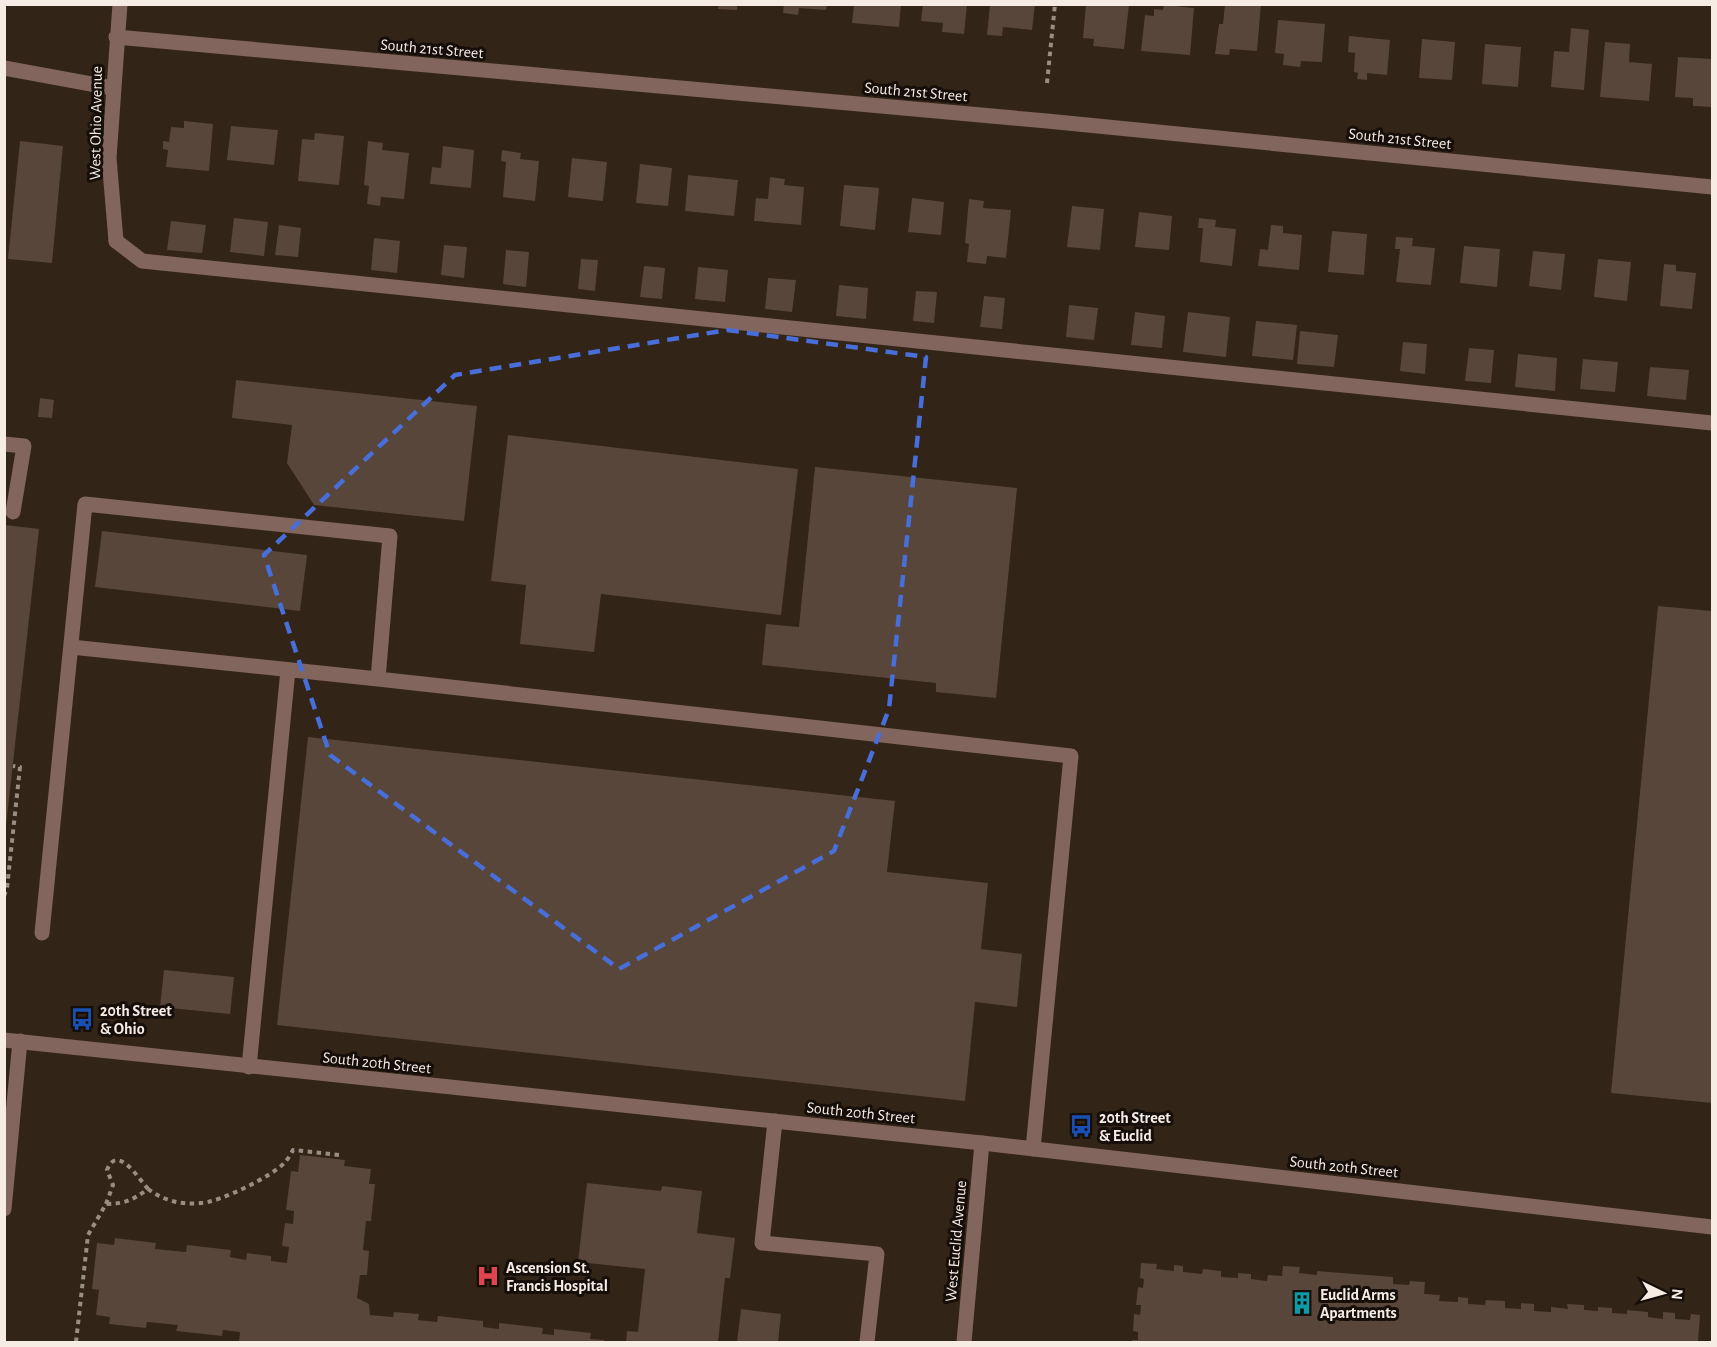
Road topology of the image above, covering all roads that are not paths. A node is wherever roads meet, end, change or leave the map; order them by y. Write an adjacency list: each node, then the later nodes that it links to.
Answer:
1 (120, 4): 2 (street, West Ohio Avenue)
2 (116, 37): 4 (street, West Ohio Avenue); 5 (street, South 21st Street)
3 (4, 68): 4 (street)
4 (113, 88): 6 (street, West Ohio Avenue)
5 (1713, 187)
6 (1713, 423)
7 (4, 444): 8 (street)
8 (13, 512)
9 (71, 648): 10 (street); 11 (street); 12 (street)
10 (288, 670): 11 (street); 14 (street)
11 (378, 679): 17 (street)
12 (42, 933)
13 (12, 1040): 14 (street, South 20th Street); 18 (street)
14 (249, 1067): 15 (street, South 20th Street)
15 (775, 1121): 16 (street, South 20th Street); 20 (street)
16 (982, 1143): 17 (street, South 20th Street); 21 (street, West Euclid Avenue)
17 (1033, 1149): 19 (street, South 20th Street)
18 (4, 1209)
19 (1713, 1227)
20 (867, 1342)
21 (964, 1342)

